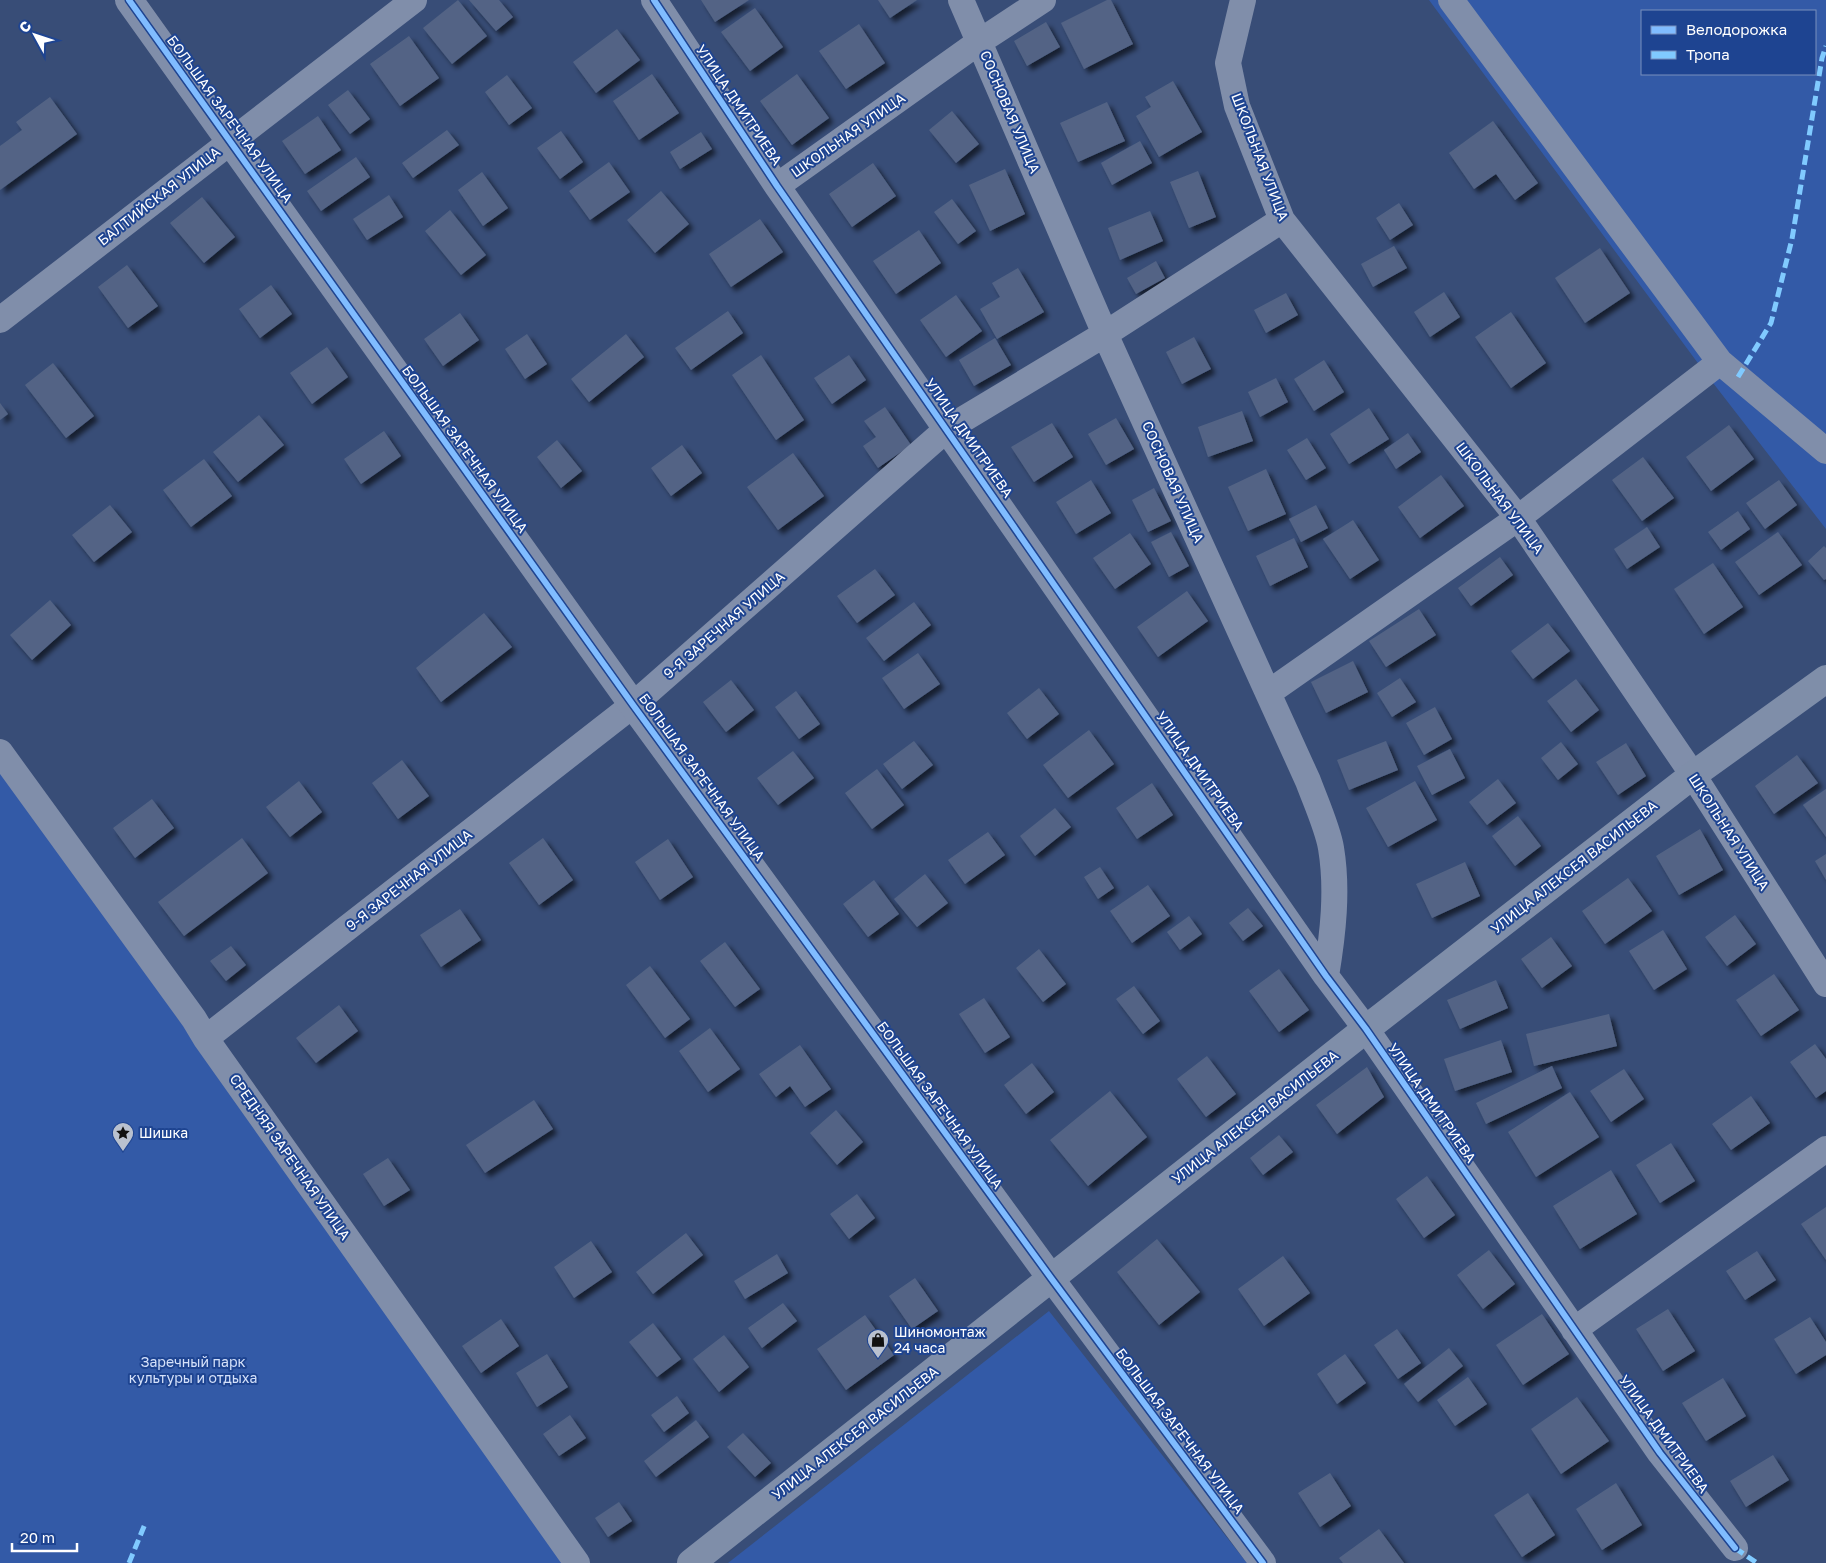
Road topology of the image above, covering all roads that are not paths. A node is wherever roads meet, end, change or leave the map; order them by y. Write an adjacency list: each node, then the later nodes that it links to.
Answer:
1 (129, 0): 9 (street, БОЛЬШАЯ ЗАРЕЧНАЯ УЛИЦА)
2 (414, 0): 9 (street, БАЛТИЙСКАЯ УЛИЦА)
3 (654, 0): 10 (street, УЛИЦА ДМИТРИЕВА)
4 (961, 0): 8 (street, СОСНОВАЯ УЛИЦА)
5 (1043, 0): 8 (street, ШКОЛЬНАЯ УЛИЦА)
6 (1243, 0): 11 (street, ШКОЛЬНАЯ УЛИЦА)
7 (1451, 0): 14 (street)
8 (980, 42): 10 (street, ШКОЛЬНАЯ УЛИЦА); 13 (street, СОСНОВАЯ УЛИЦА)
9 (230, 142): 12 (street, БАЛТИЙСКАЯ УЛИЦА); 20 (street, БОЛЬШАЯ ЗАРЕЧНАЯ УЛИЦА)
10 (777, 186): 15 (street, УЛИЦА ДМИТРИЕВА)
11 (1282, 220): 13 (street, 9-Я ЗАРЕЧНАЯ УЛИЦА); 17 (street, ШКОЛЬНАЯ УЛИЦА)
12 (0, 320)
13 (1105, 334): 15 (street, 9-Я ЗАРЕЧНАЯ УЛИЦА); 19 (street, СОСНОВАЯ УЛИЦА)
14 (1720, 362): 16 (street); 17 (street)
15 (947, 429): 20 (street, 9-Я ЗАРЕЧНАЯ УЛИЦА); 23 (street, УЛИЦА ДМИТРИЕВА)
16 (1826, 451)
17 (1518, 518): 19 (street); 22 (street, ШКОЛЬНАЯ УЛИЦА)
18 (1826, 679): 22 (main road, УЛИЦА АЛЕКСЕЯ ВАСИЛЬЕВА)
19 (1268, 693): 23 (street, СОСНОВАЯ УЛИЦА)
20 (633, 705): 26 (street, 9-Я ЗАРЕЧНАЯ УЛИЦА); 28 (street, БОЛЬШАЯ ЗАРЕЧНАЯ УЛИЦА)
21 (0, 752): 26 (street, СРЕДНЯЯ ЗАРЕЧНАЯ УЛИЦА)
22 (1693, 775): 24 (street, ШКОЛЬНАЯ УЛИЦА); 25 (main road, УЛИЦА АЛЕКСЕЯ ВАСИЛЬЕВА)
23 (1326, 976): 25 (street, УЛИЦА ДМИТРИЕВА)
24 (1826, 984)
25 (1366, 1029): 28 (main road, УЛИЦА АЛЕКСЕЯ ВАСИЛЬЕВА); 29 (street, УЛИЦА ДМИТРИЕВА)
26 (206, 1038): 31 (street, СРЕДНЯЯ ЗАРЕЧНАЯ УЛИЦА)
27 (1826, 1149): 29 (street)
28 (1052, 1278): 32 (main road, УЛИЦА АЛЕКСЕЯ ВАСИЛЬЕВА); 33 (street, БОЛЬШАЯ ЗАРЕЧНАЯ УЛИЦА)
29 (1574, 1330): 30 (street, УЛИЦА ДМИТРИЕВА)
30 (1735, 1548)
31 (577, 1563)
32 (691, 1563)
33 (1263, 1563)

